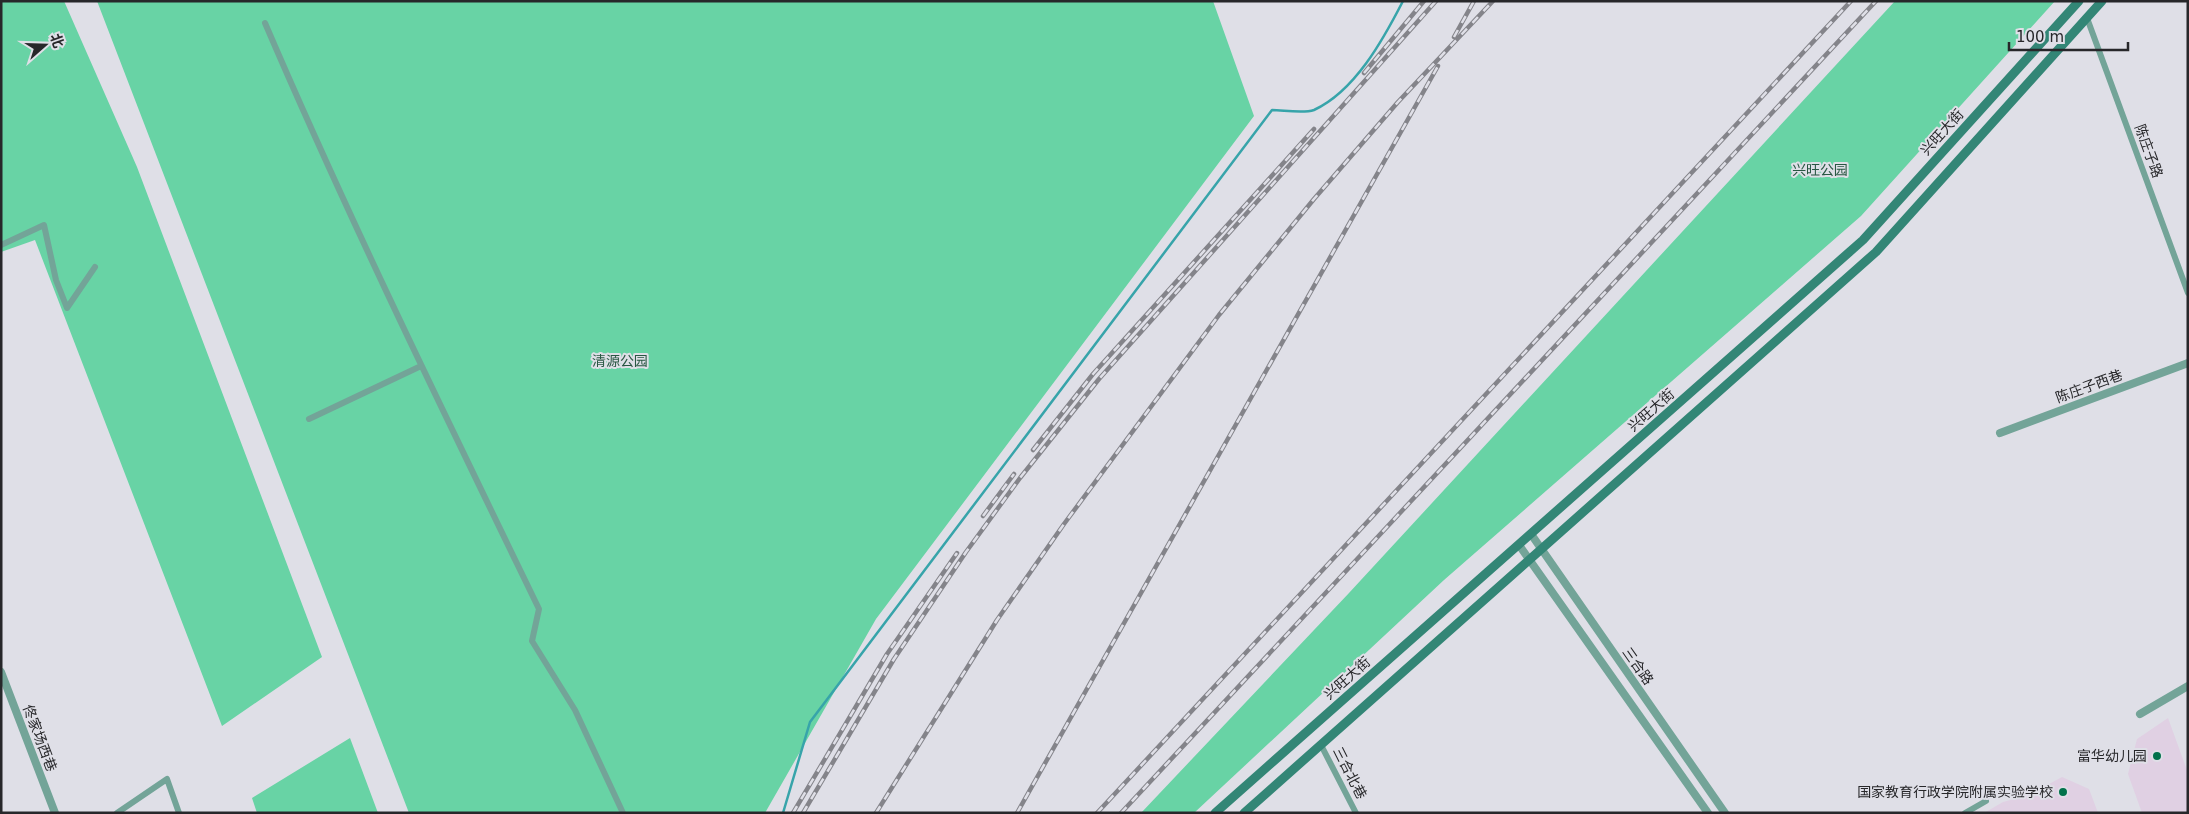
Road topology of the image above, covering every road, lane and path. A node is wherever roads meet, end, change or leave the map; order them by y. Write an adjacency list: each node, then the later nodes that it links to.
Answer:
1 (2079, 1): 12 (main road, 兴旺大街)
2 (2102, 1): 3 (main road)
3 (2087, 18): 7 (street, 陈庄子路); 14 (main road)
4 (265, 23): 9 (street)
5 (1, 245): 6 (street)
6 (95, 267)
7 (2188, 293)
8 (2188, 363): 11 (street, 陈庄子西巷)
9 (421, 366): 10 (street); 24 (street)
10 (309, 419)
11 (2000, 432)
12 (1531, 534): 13 (main road, 兴旺大街); 14 (street, 三合路)
13 (1519, 545): 15 (street, 三合路); 25 (main road, 兴旺大街)
14 (1542, 548): 15 (main road); 29 (street, 三合路)
15 (1530, 560): 19 (main road); 28 (street, 三合路)
16 (1, 672): 21 (street, 佟家场西巷)
17 (2188, 686): 18 (street)
18 (2140, 714)
19 (1321, 745): 26 (main road); 27 (street, 三合北巷)
20 (1986, 801): 30 (street)
21 (55, 813)
22 (117, 813): 23 (street)
23 (179, 813)
24 (623, 813)
25 (1215, 813)
26 (1244, 813)
27 (1356, 813)
28 (1708, 813)
29 (1725, 813)
30 (1964, 813)

